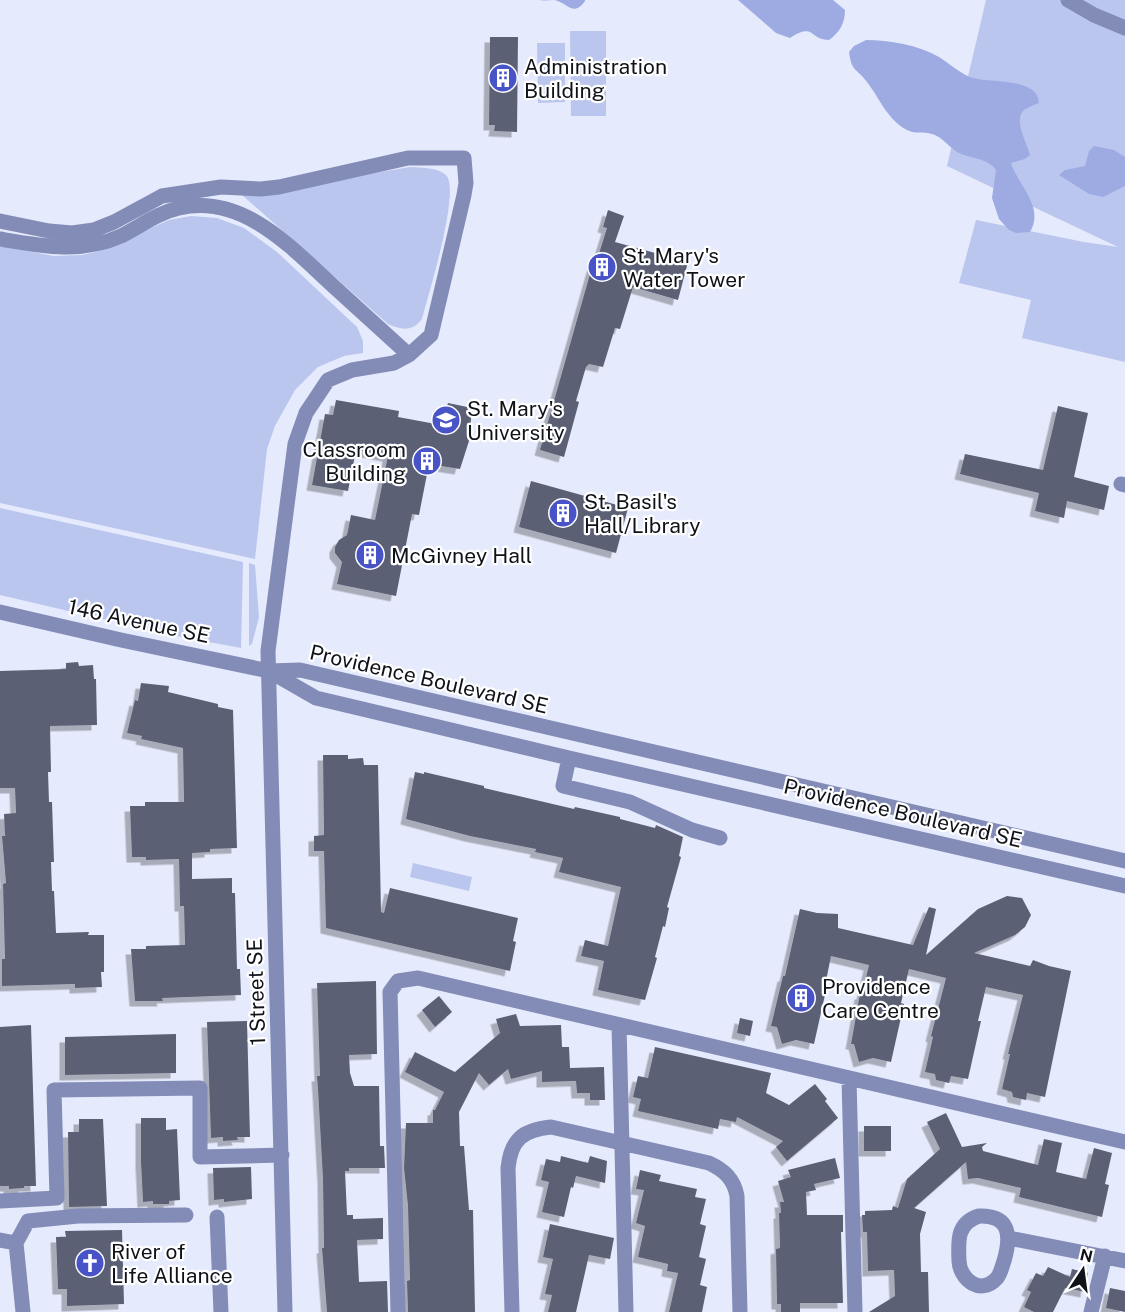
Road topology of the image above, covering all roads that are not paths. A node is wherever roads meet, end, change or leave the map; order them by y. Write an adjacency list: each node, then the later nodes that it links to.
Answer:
1 (1068, 0): 2 (street)
2 (1125, 28)
3 (0, 221): 5 (street)
4 (0, 239): 5 (street)
5 (409, 355): 7 (street, 1 Street SE)
6 (0, 612): 7 (street, 146 Avenue SE)
7 (269, 670): 8 (street, Providence Boulevard SE); 10 (street, Providence Boulevard SE); 16 (street, 1 Street SE)
8 (569, 758): 9 (street); 11 (street, Providence Boulevard SE)
9 (720, 838)
10 (1125, 861)
11 (1125, 886)
12 (619, 1025): 13 (street); 15 (street); 28 (street)
13 (849, 1079): 14 (street); 32 (street)
14 (1125, 1142)
15 (622, 1144): 29 (street); 30 (street); 31 (street)
16 (282, 1155): 17 (street); 27 (street, 1 Street SE)
17 (0, 1201)
18 (186, 1215): 22 (street)
19 (217, 1217): 26 (street)
20 (1009, 1238): 20 (street); 23 (street)
21 (0, 1240): 22 (street)
22 (16, 1243): 25 (street)
23 (1105, 1256): 24 (street); 33 (street)
24 (1125, 1261)
25 (22, 1312)
26 (221, 1312)
27 (285, 1312)
28 (398, 1312)
29 (512, 1312)
30 (626, 1312)
31 (740, 1312)
32 (855, 1312)
33 (1091, 1312)

